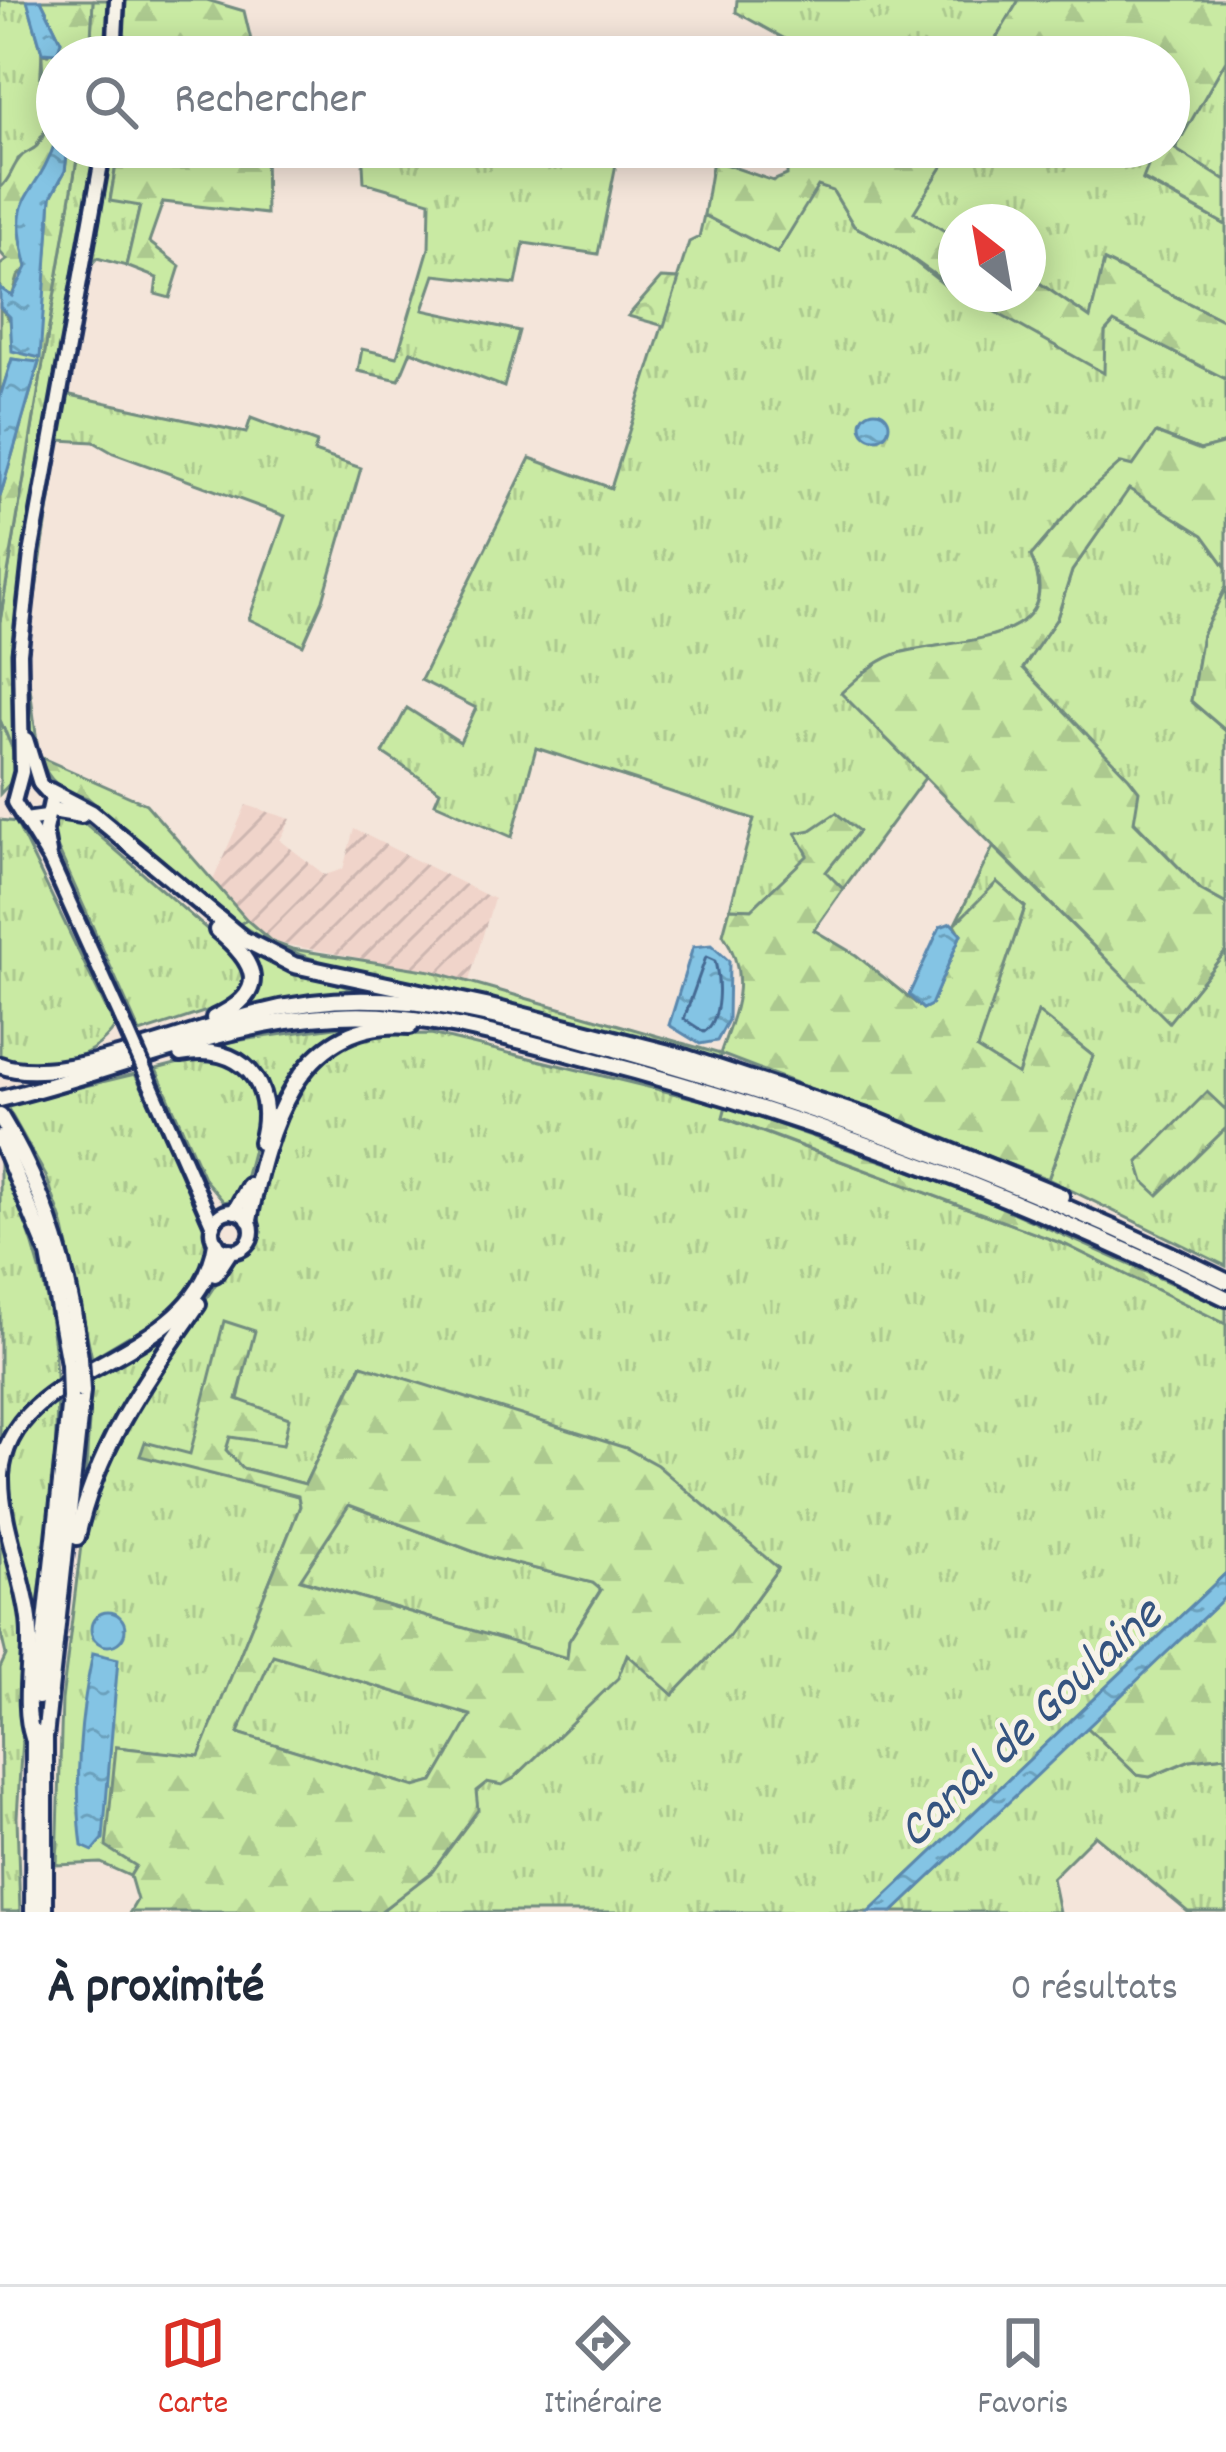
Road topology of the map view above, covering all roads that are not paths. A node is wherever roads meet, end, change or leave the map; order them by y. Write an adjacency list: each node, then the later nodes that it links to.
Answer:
1 (117, 0): 2 (main road)
2 (115, 36)
3 (100, 168): 4 (main road)
4 (19, 697): 5 (main road); 6 (main road)
5 (20, 788): 6 (main road); 8 (main road)
6 (45, 788): 7 (main road); 18 (highway)
7 (49, 813): 8 (main road); 9 (main road); 11 (highway)
8 (25, 820): 9 (main road)
9 (50, 860): 16 (main road, bridge)
10 (467, 1029): 11 (highway); 16 (highway); 20 (highway)
11 (120, 1059): 12 (highway); 13 (highway); 16 (highway); 18 (highway)
12 (0, 1066)
13 (0, 1099)
14 (0, 1115): 21 (highway)
15 (0, 1138): 21 (highway)
16 (230, 1218): 17 (main road); 17 (main road)
17 (223, 1247): 23 (highway); 24 (highway)
18 (1177, 1257): 19 (highway)
19 (1226, 1281)
20 (1226, 1298)
21 (75, 1361): 22 (highway, bridge)
22 (76, 1394): 23 (highway); 24 (highway)
23 (61, 1599): 26 (highway)
24 (33, 1738): 25 (highway)
25 (33, 1912)
26 (45, 1912)

